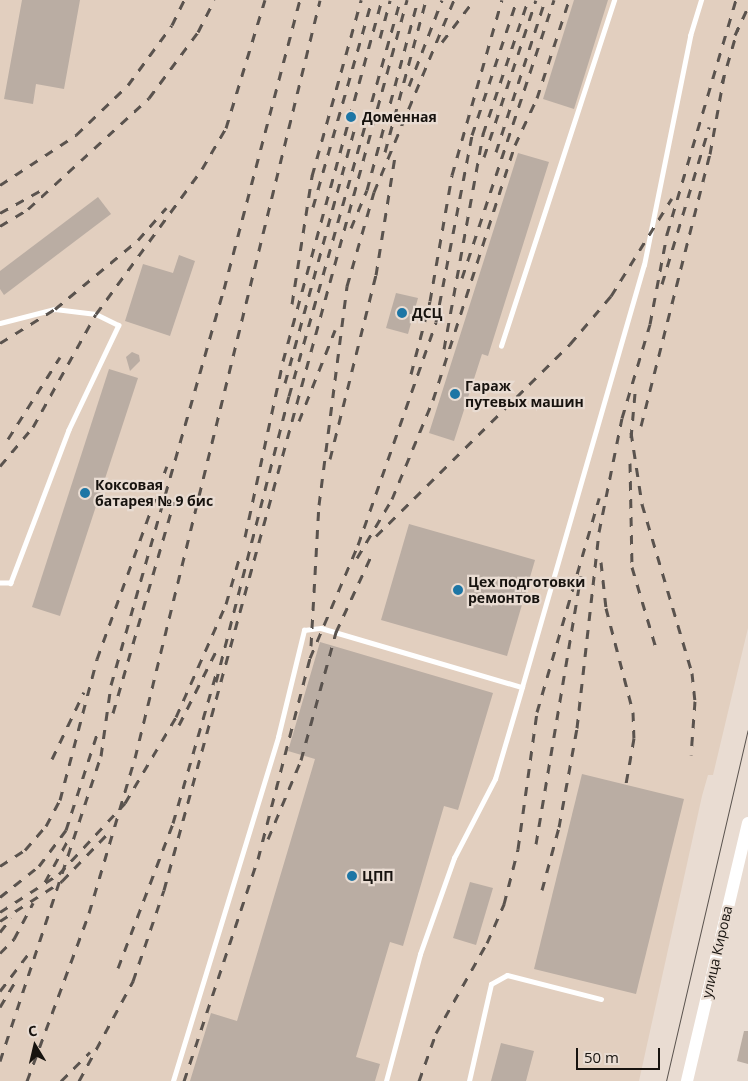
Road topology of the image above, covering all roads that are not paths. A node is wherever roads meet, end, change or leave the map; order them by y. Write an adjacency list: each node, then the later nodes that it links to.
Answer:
1 (614, 0): 4 (lane)
2 (700, 0): 6 (lane)
3 (0, 322): 5 (lane)
4 (502, 346)
5 (0, 583)
6 (522, 687): 9 (lane); 10 (lane)
7 (748, 823): 12 (main road, улица Кирова)
8 (601, 999): 11 (lane)
9 (173, 1081)
10 (386, 1081)
11 (469, 1081)
12 (687, 1081)

